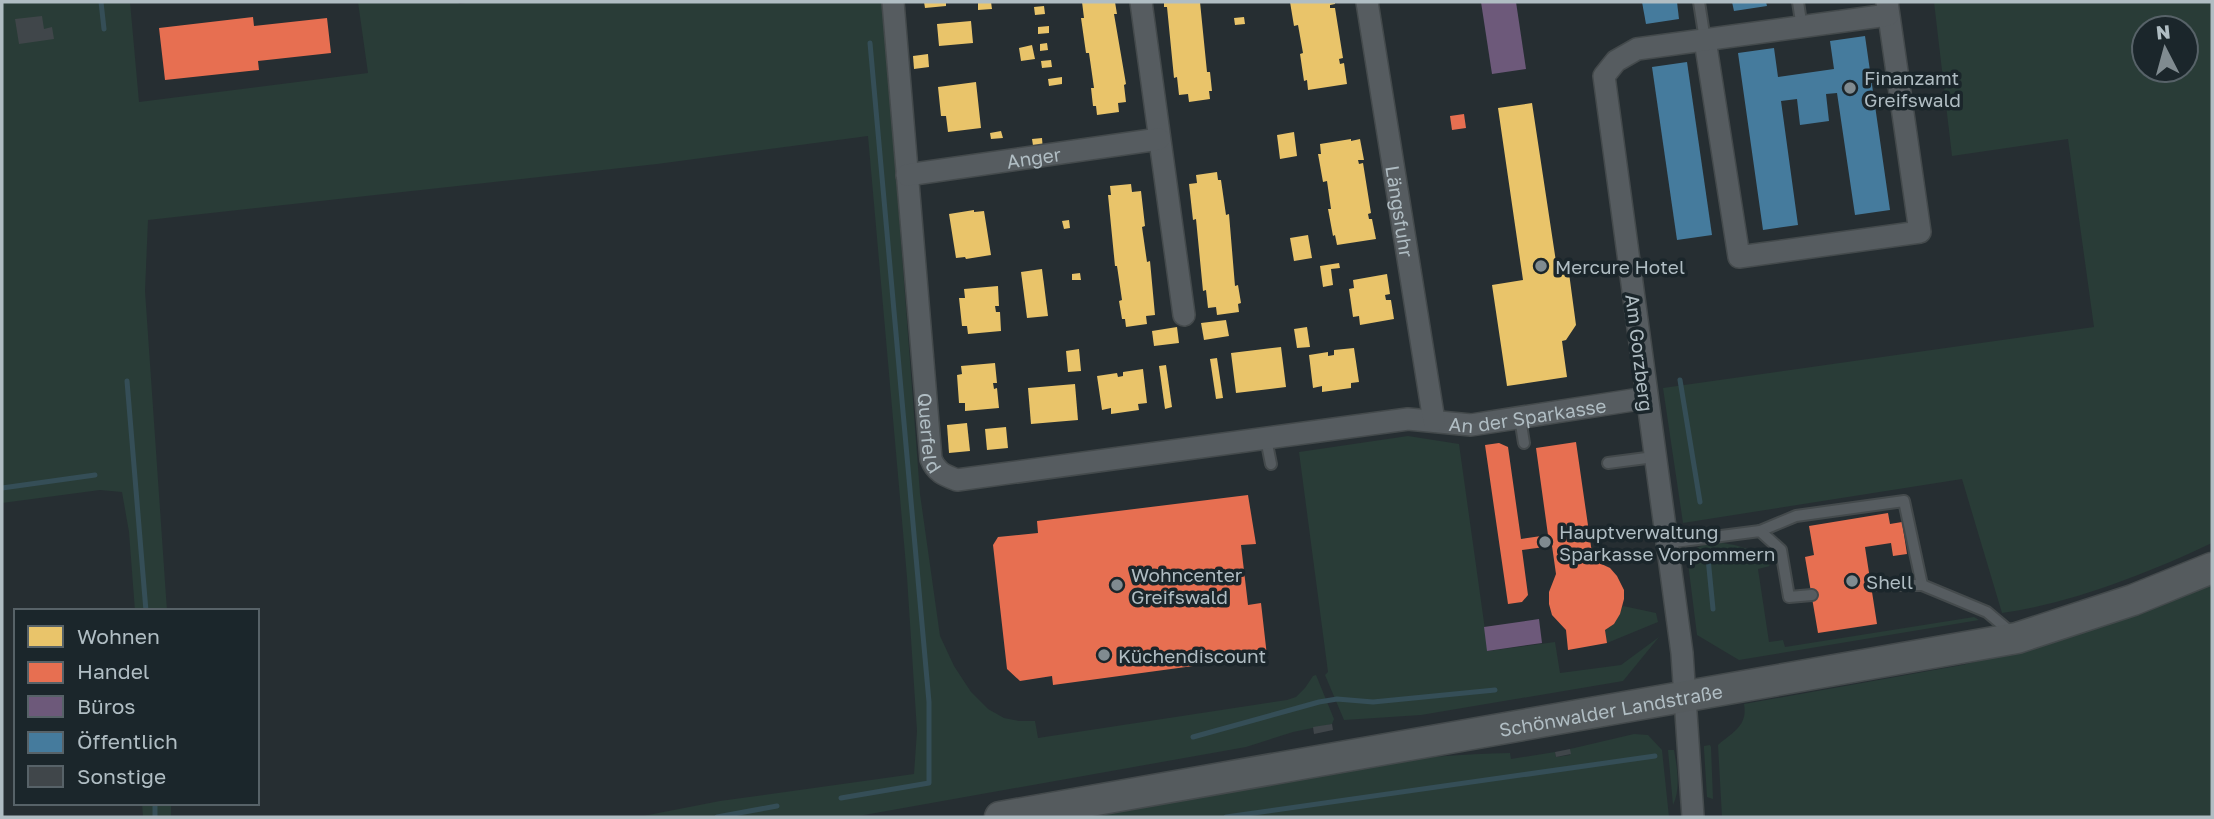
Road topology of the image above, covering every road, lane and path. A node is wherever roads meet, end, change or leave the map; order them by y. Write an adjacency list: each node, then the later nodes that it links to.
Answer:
1 (893, 2): 10 (street, Querfeld)
2 (1141, 2): 9 (street)
3 (1367, 2): 15 (street, Längsfuhr)
4 (1699, 2): 8 (lane)
5 (1798, 2): 7 (lane)
6 (1887, 8): 7 (street, Am Gorzberg); 8 (street, Am Gorzberg)
7 (1802, 28): 8 (street, Am Gorzberg)
8 (1705, 40): 12 (street, Am Gorzberg)
9 (1159, 139): 10 (street, Anger); 11 (street)
10 (907, 175): 16 (street, Querfeld)
11 (1184, 315)
12 (1646, 398): 13 (street, An der Sparkasse); 18 (street, Am Gorzberg)
13 (1520, 418): 15 (street, An der Sparkasse); 17 (lane)
14 (1408, 419): 15 (street, An der Sparkasse); 16 (street, Querfeld)
15 (1434, 421)
16 (1266, 439): 20 (lane)
17 (1524, 443)
18 (1654, 457): 19 (lane); 22 (street, Am Gorzberg)
19 (1608, 463)
20 (1271, 464)
21 (1760, 531): 22 (lane); 25 (lane); 26 (lane)
22 (1667, 543): 28 (street, Am Gorzberg)
23 (2212, 568): 27 (main road, Schönwalder Landstraße)
24 (1871, 585): 25 (lane)
25 (1922, 585): 27 (lane)
26 (1812, 595)
27 (2017, 638): 28 (main road, Schönwalder Landstraße)
28 (1687, 698): 29 (main road, Schönwalder Landstraße); 30 (street, Am Gorzberg)
29 (1000, 817)
30 (1693, 817)

